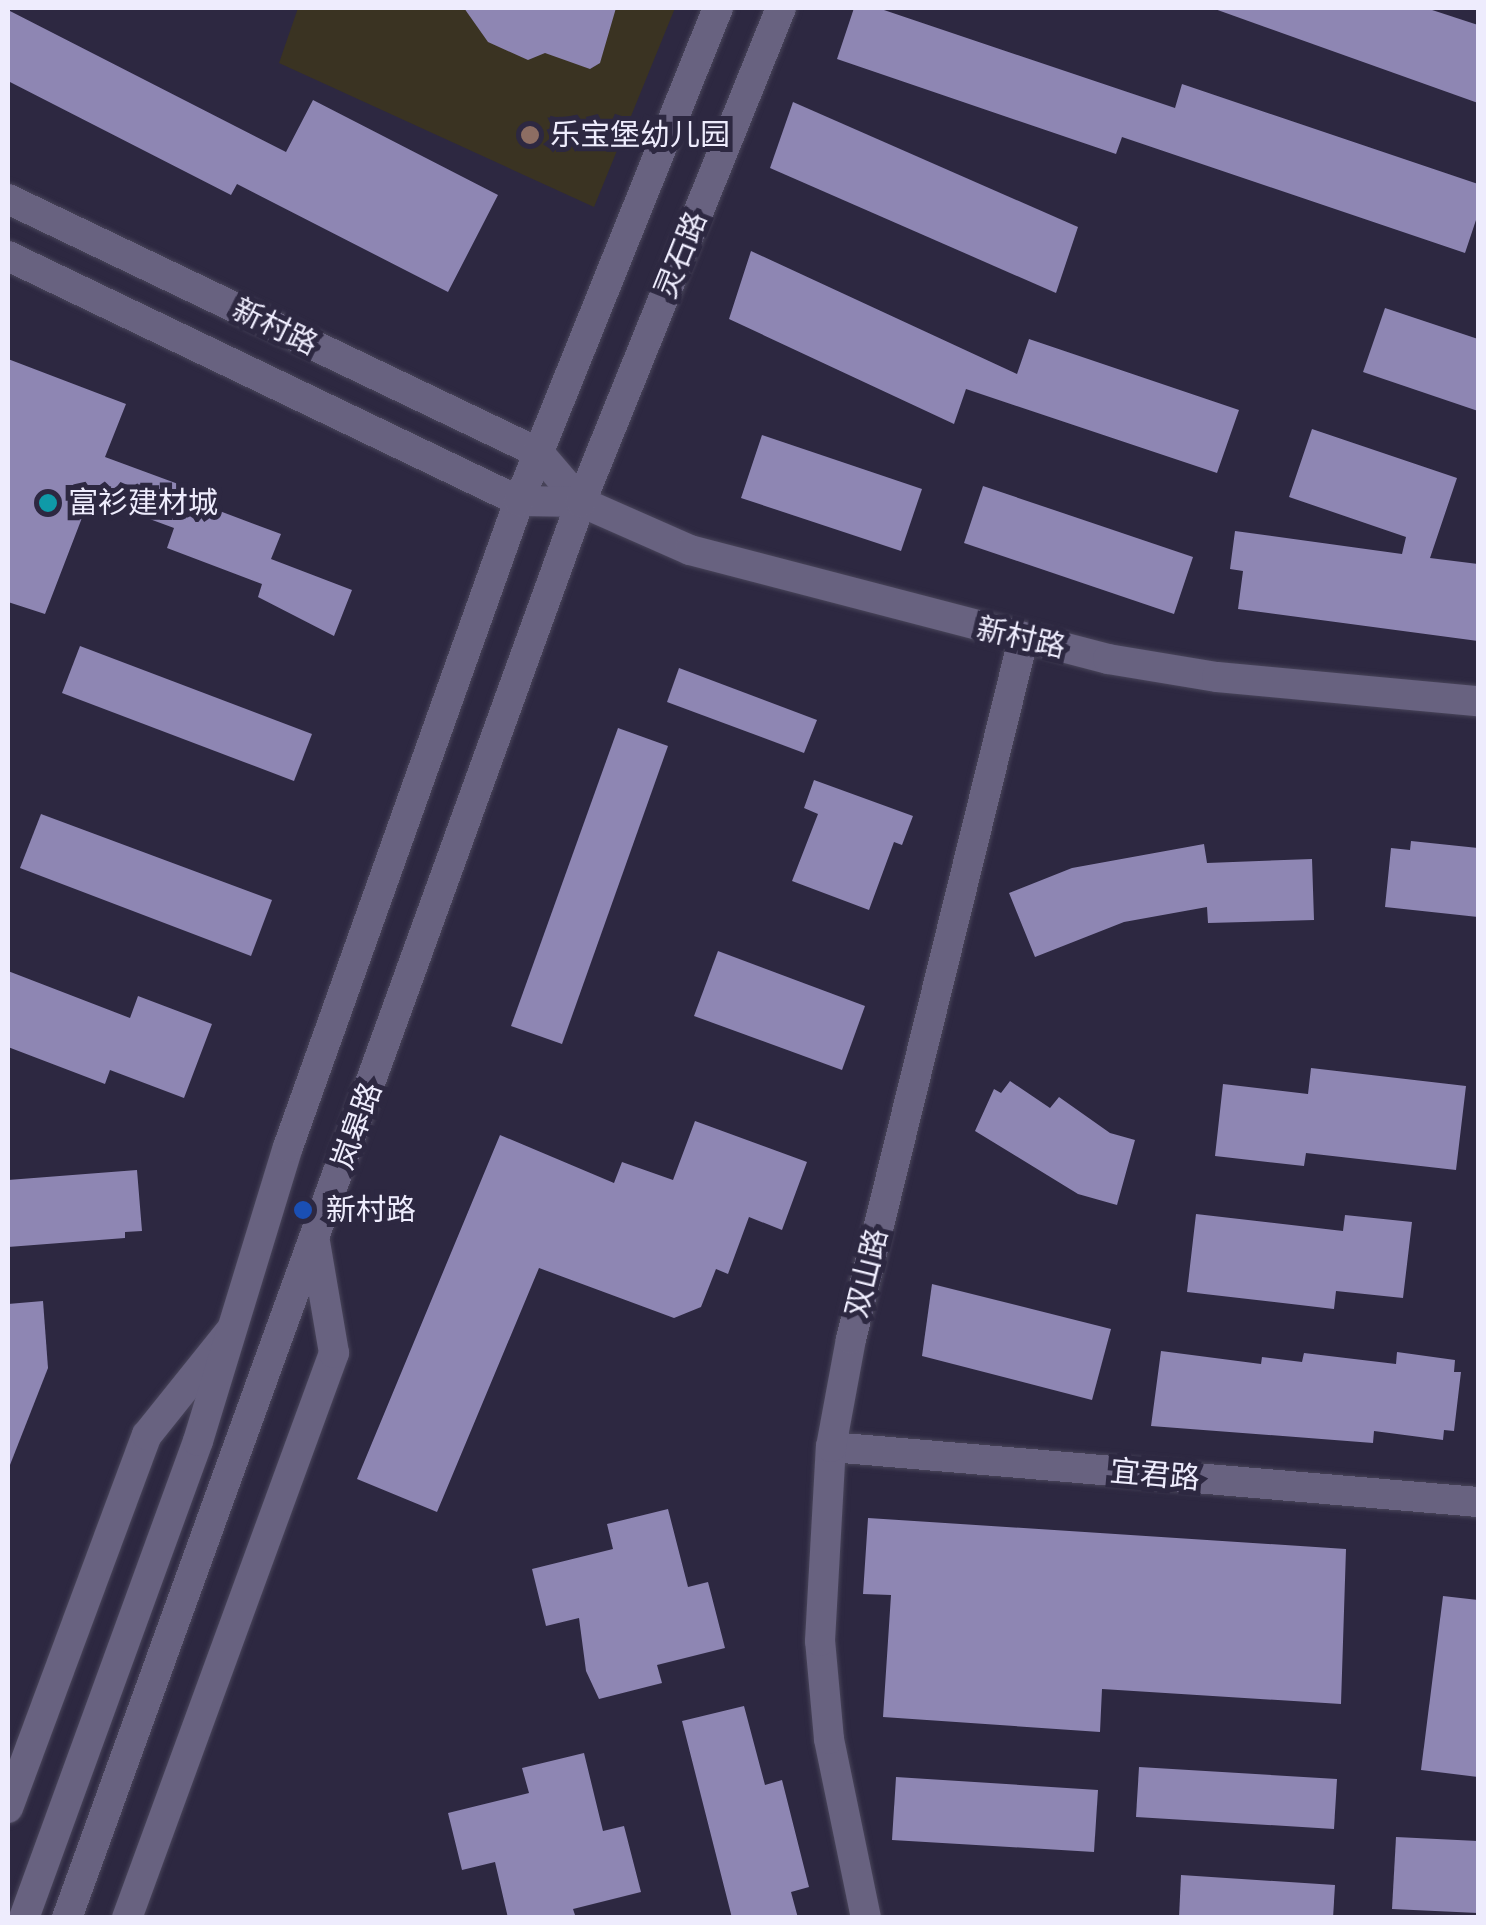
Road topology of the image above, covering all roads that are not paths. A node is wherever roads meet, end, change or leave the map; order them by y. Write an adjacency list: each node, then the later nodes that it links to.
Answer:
1 (718, 8): 5 (main road, 灵石路)
2 (782, 8): 7 (main road, 灵石路)
3 (8, 199): 5 (main road, 新村路)
4 (8, 256): 6 (main road, 新村路)
5 (539, 453): 6 (main road, 灵石路); 7 (main road, 新村路)
6 (519, 501): 7 (main road, 新村路); 11 (main road, 岚皋路)
7 (580, 502): 8 (main road, 新村路); 10 (main road, 岚皋路)
8 (1023, 640): 9 (main road, 新村路); 12 (main road, 双山路)
9 (1478, 700)
10 (315, 1242): 16 (main road, 岚皋路); 17 (main road)
11 (231, 1330): 14 (main road); 15 (main road, 岚皋路)
12 (831, 1448): 13 (main road, 宜君路); 18 (main road, 双山路)
13 (1478, 1502)
14 (8, 1808)
15 (24, 1918)
16 (67, 1918)
17 (127, 1918)
18 (866, 1918)

